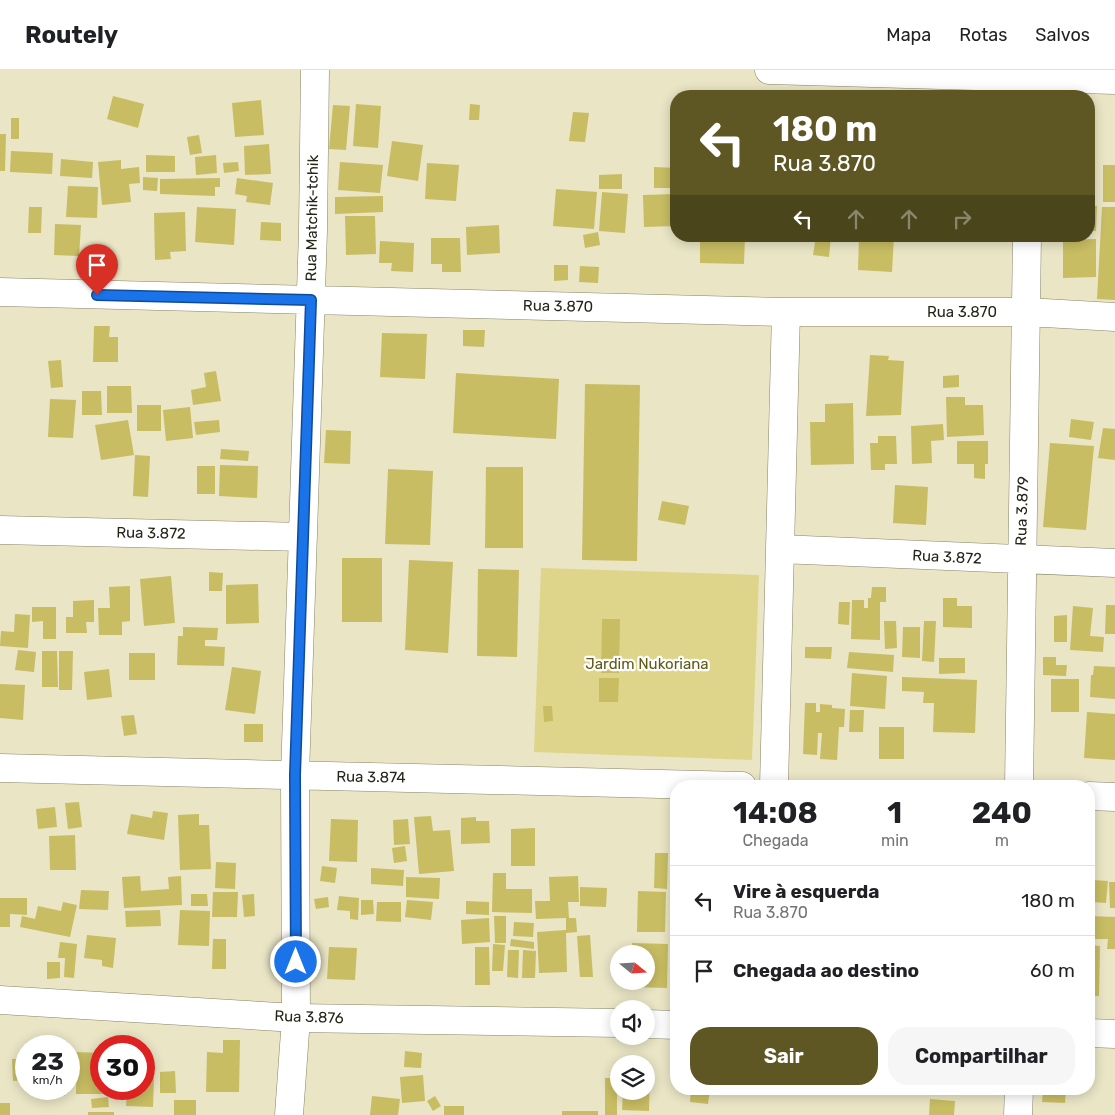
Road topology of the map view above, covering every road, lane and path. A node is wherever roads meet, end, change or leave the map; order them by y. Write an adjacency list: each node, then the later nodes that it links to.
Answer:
1 (315, 70): 7 (street, Rua Matchik-tchik)
2 (769, 70): 4 (street)
3 (1115, 80): 4 (street)
4 (1027, 81)
5 (1027, 242): 9 (street, Rua 3.879)
6 (0, 292): 7 (street, Rua 3.870)
7 (311, 300): 8 (street, Rua 3.870); 12 (street, Rua Matchik-tchik)
8 (786, 312): 9 (street, Rua 3.870); 13 (street)
9 (1027, 312): 10 (street, Rua 3.870); 14 (street, Rua 3.879)
10 (1115, 317)
11 (0, 530): 12 (street, Rua 3.872)
12 (303, 536): 17 (street, Rua Matchik-tchik)
13 (780, 549): 14 (street, Rua 3.872); 18 (street)
14 (1021, 561): 15 (street, Rua 3.872); 19 (street, Rua 3.879)
15 (1115, 563)
16 (0, 768): 17 (street, Rua 3.874)
17 (295, 775): 20 (street, Rua 3.874); 24 (street, Rua Matchik-tchik)
18 (774, 780)
19 (1019, 780)
20 (670, 784)
21 (1095, 796): 22 (street)
22 (1115, 797)
23 (0, 1000): 24 (street, Rua 3.876)
24 (296, 1018): 25 (street, Rua 3.876); 31 (street, Rua Matchik-tchik)
25 (610, 1024)
26 (655, 1024): 27 (street)
27 (670, 1024)
28 (1095, 1033): 29 (street)
29 (1115, 1034)
30 (1019, 1095): 32 (street)
31 (289, 1115)
32 (1018, 1115)

